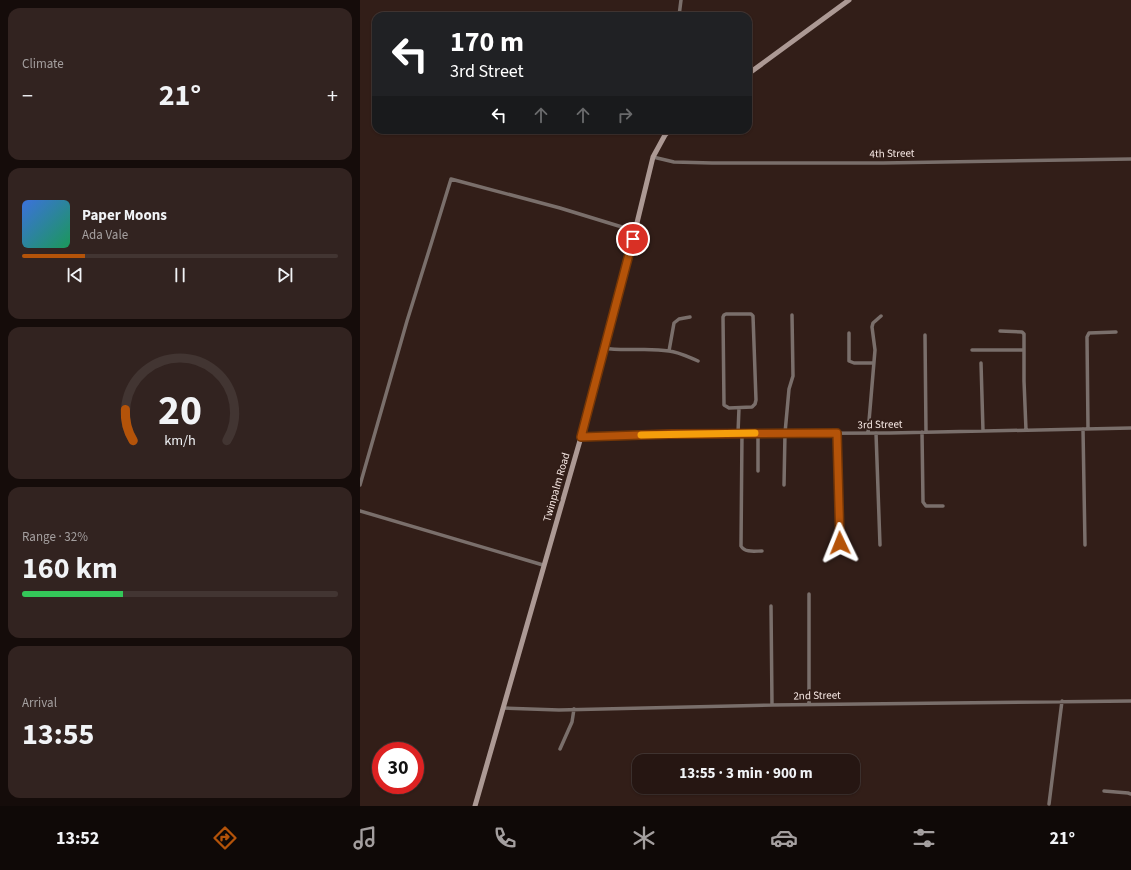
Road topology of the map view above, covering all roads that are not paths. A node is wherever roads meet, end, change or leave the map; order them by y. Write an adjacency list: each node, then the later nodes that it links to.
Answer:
1 (681, 0): 3 (street)
2 (849, 0): 4 (main road)
3 (680, 12)
4 (752, 71)
5 (666, 134): 6 (main road, Twinpalm Road)
6 (653, 157): 7 (street, 4th Street); 8 (main road, Twinpalm Road)
7 (1131, 159)
8 (635, 231): 16 (main road, Twinpalm Road); 38 (street)
9 (792, 315): 32 (street)
10 (882, 316): 21 (street)
11 (690, 317): 19 (street)
12 (1000, 331): 18 (street)
13 (1116, 332): 24 (street)
14 (849, 333): 21 (street)
15 (925, 335): 29 (street)
16 (604, 348): 19 (street); 36 (main road, Twinpalm Road)
17 (972, 350): 18 (street)
18 (1024, 350): 27 (street)
19 (669, 351): 20 (street)
20 (698, 361)
21 (874, 363): 34 (street)
22 (981, 363): 28 (street)
23 (739, 408): 23 (street); 30 (street)
24 (1088, 428): 25 (street, 3rd Street); 26 (street, 3rd Street)
25 (1131, 428)
26 (1083, 429): 27 (street, 3rd Street); 44 (street)
27 (1026, 430): 28 (street, 3rd Street)
28 (982, 431): 29 (street, 3rd Street)
29 (924, 432): 35 (street, 3rd Street); 40 (street)
30 (740, 433): 31 (street, 3rd Street); 36 (street, 3rd Street); 45 (street)
31 (758, 433): 32 (street, 3rd Street); 37 (street)
32 (785, 433): 33 (street, 3rd Street); 39 (street)
33 (837, 433): 34 (street, 3rd Street); 42 (street)
34 (868, 433): 35 (street, 3rd Street)
35 (876, 433): 43 (street)
36 (581, 437): 46 (main road, Twinpalm Road)
37 (758, 471)
38 (360, 485)
39 (784, 485)
40 (943, 506)
41 (360, 511): 46 (street)
42 (840, 543)
43 (880, 545)
44 (1085, 545)
45 (762, 551)
46 (544, 565): 53 (main road, Twinpalm Road)
47 (809, 594): 51 (street)
48 (771, 606): 52 (street)
49 (1062, 701): 50 (street, 2nd Street); 51 (street, 2nd Street); 58 (street)
50 (1131, 701)
51 (809, 704): 52 (street, 2nd Street)
52 (772, 705): 54 (street, 2nd Street)
53 (503, 708): 54 (street, 2nd Street); 59 (main road, Twinpalm Road)
54 (574, 709): 55 (street)
55 (560, 749)
56 (1104, 791): 57 (street)
57 (1131, 794)
58 (1049, 804)
59 (475, 806)

